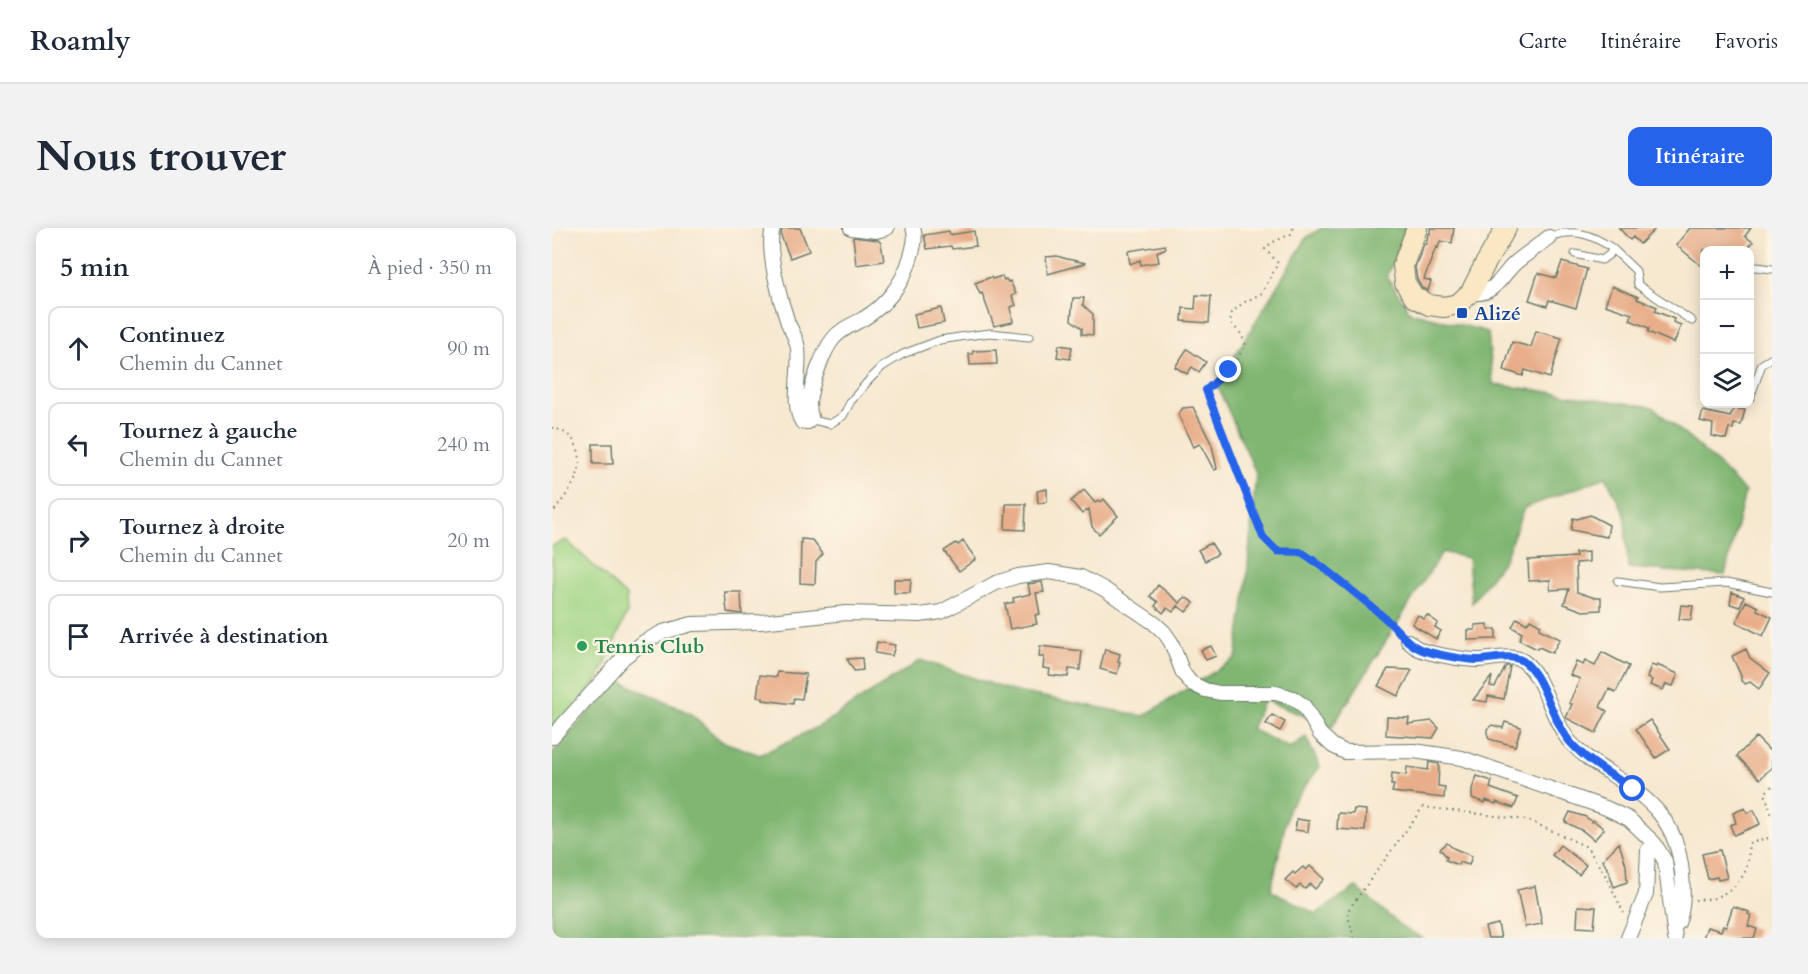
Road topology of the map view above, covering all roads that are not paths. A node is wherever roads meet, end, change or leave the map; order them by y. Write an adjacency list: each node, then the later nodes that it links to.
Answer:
1 (773, 228): 17 (street)
2 (851, 228): 3 (street)
3 (887, 228)
4 (913, 228): 17 (street)
5 (1417, 228): 12 (street)
6 (1506, 228): 12 (street)
7 (1550, 233): 8 (lane); 12 (street)
8 (1612, 248): 9 (lane); 13 (lane)
9 (1575, 254)
10 (1754, 267): 11 (lane)
11 (1772, 270)
12 (1472, 292)
13 (1692, 321)
14 (1029, 337): 17 (lane)
15 (1772, 358): 16 (lane)
16 (1754, 386)
17 (811, 417)
18 (1618, 581): 19 (lane)
19 (1772, 592)
20 (1408, 641): 24 (street)
21 (552, 737): 22 (street)
22 (1654, 843): 23 (street); 24 (street)
23 (1630, 933)
24 (1675, 934)

